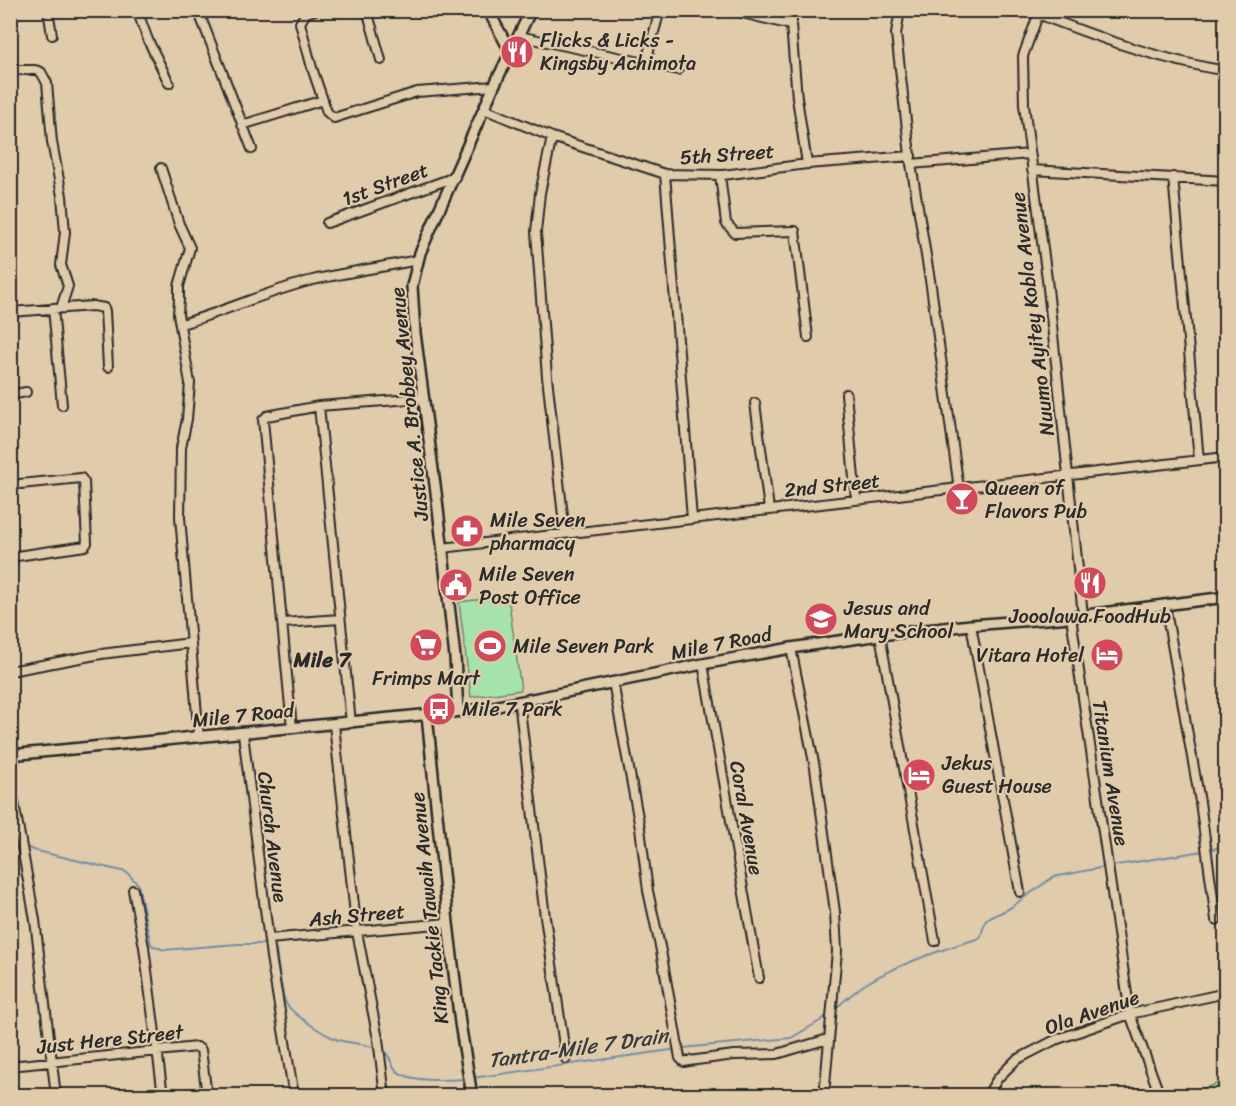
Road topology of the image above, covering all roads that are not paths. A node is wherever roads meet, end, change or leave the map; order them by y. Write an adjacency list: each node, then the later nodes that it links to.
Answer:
1 (48, 10): 14 (street)
2 (137, 10): 22 (street)
3 (198, 10): 26 (street)
4 (315, 10): 24 (street)
5 (367, 10): 17 (street)
6 (488, 10): 16 (street)
7 (531, 10): 15 (street, Justice A. Brobbey Avenue)
8 (660, 10): 18 (street)
9 (730, 10): 13 (street)
10 (794, 10): 13 (street)
11 (900, 10): 30 (street)
12 (1039, 12): 21 (street); 29 (street, Nuumo Ayitey Kobla Avenue)
13 (791, 25): 31 (street)
14 (52, 35)
15 (519, 36): 16 (street, Justice A. Brobbey Avenue); 18 (street)
16 (510, 51): 23 (street, Justice A. Brobbey Avenue)
17 (381, 60)
18 (645, 65): 20 (street)
19 (10, 70): 41 (street)
20 (678, 70)
21 (1226, 71)
22 (170, 83)
23 (494, 86): 24 (street); 25 (street, Justice A. Brobbey Avenue)
24 (323, 100): 26 (street)
25 (484, 109): 27 (street, 5th Street); 36 (street, Justice A. Brobbey Avenue)
26 (242, 125): 28 (street)
27 (552, 137): 34 (street, 5th Street); 61 (street)
28 (252, 149)
29 (1030, 154): 30 (street, 5th Street); 33 (street, Nuumo Ayitey Kobla Avenue)
30 (911, 160): 31 (street, 5th Street); 57 (street)
31 (807, 164): 35 (street, 5th Street)
32 (161, 168): 43 (street)
33 (1032, 170): 37 (street); 55 (street, Nuumo Ayitey Kobla Avenue)
34 (664, 174): 35 (street, 5th Street); 60 (street)
35 (720, 175): 44 (street)
36 (455, 177): 39 (street, 1st Street); 40 (street, Justice A. Brobbey Avenue)
37 (1173, 177): 38 (street); 54 (street)
38 (1226, 181)
39 (327, 223)
40 (418, 260): 43 (street); 49 (street, Justice A. Brobbey Avenue)
41 (57, 308): 42 (street); 45 (street); 51 (street)
42 (10, 312)
43 (181, 324): 72 (street)
44 (808, 337)
45 (108, 367)
46 (26, 393): 48 (street)
47 (846, 394): 58 (street)
48 (10, 395)
49 (424, 398): 52 (street); 62 (street, Justice A. Brobbey Avenue)
50 (755, 403): 59 (street)
51 (62, 405)
52 (319, 406): 68 (street); 69 (street)
53 (1226, 457): 54 (street, 2nd Street)
54 (1199, 460): 55 (street, 2nd Street)
55 (1068, 477): 57 (street, 2nd Street); 66 (street, Nuumo Ayitey Kobla Avenue)
56 (10, 485): 63 (street)
57 (959, 489): 58 (street, 2nd Street)
58 (856, 499): 59 (street, 2nd Street)
59 (769, 509): 60 (street, 2nd Street)
60 (692, 519): 61 (street, 2nd Street)
61 (565, 533): 62 (street, 2nd Street)
62 (442, 548): 78 (street, Justice A. Brobbey Avenue)
63 (10, 557)
64 (1226, 597): 65 (street, Mile 7 Road)
65 (1165, 605): 66 (street, Mile 7 Road); 89 (street)
66 (1083, 615): 67 (street, Mile 7 Road)
67 (1071, 617): 70 (street, Mile 7 Road); 96 (street, Titanium Avenue)
68 (340, 619): 69 (street); 80 (street)
69 (283, 623): 82 (street)
70 (971, 625): 71 (street, Mile 7 Road); 88 (street)
71 (880, 635): 73 (street, Mile 7 Road); 92 (street)
72 (191, 644): 75 (street); 84 (street)
73 (791, 648): 74 (street, Mile 7 Road); 97 (street)
74 (703, 664): 76 (street, Mile 7 Road); 94 (street, Coral Avenue)
75 (10, 671)
76 (613, 682): 77 (street, Mile 7 Road); 97 (street)
77 (519, 701): 78 (street, Mile 7 Road); 99 (street)
78 (458, 711): 79 (street, Mile 7 Road)
79 (427, 716): 80 (street, Mile 7 Road); 90 (street, King Tackie Tawaih Avenue)
80 (351, 723): 81 (street, Mile 7 Road)
81 (334, 725): 82 (street, Mile 7 Road); 91 (street)
82 (292, 728): 83 (street, Mile 7 Road)
83 (243, 734): 84 (street, Mile 7 Road); 93 (street, Church Avenue)
84 (200, 738): 85 (street, Mile 7 Road)
85 (10, 755)
86 (10, 780): 100 (street)
87 (133, 890): 98 (street)
88 (1020, 892)
89 (1216, 920)
90 (448, 924): 91 (street, Ash Street); 102 (street, King Tackie Tawaih Avenue)
91 (357, 932): 93 (street, Ash Street); 107 (street)
92 (935, 941)
93 (270, 942): 106 (street, Church Avenue)
94 (759, 978)
95 (1226, 993): 96 (street, Ola Avenue)
96 (1130, 1014): 109 (street, Ola Avenue); 110 (street, Titanium Avenue)
97 (828, 1039): 108 (street)
98 (158, 1051): 100 (street, Just Here Street); 104 (street); 105 (street, Just Here Street)
99 (566, 1059)
100 (51, 1062): 101 (street, Just Here Street); 103 (street)
101 (10, 1066)
102 (471, 1091)
103 (56, 1095)
104 (163, 1095)
105 (207, 1095)
106 (294, 1095)
107 (385, 1095)
108 (824, 1095)
109 (987, 1095)
110 (1160, 1095)

